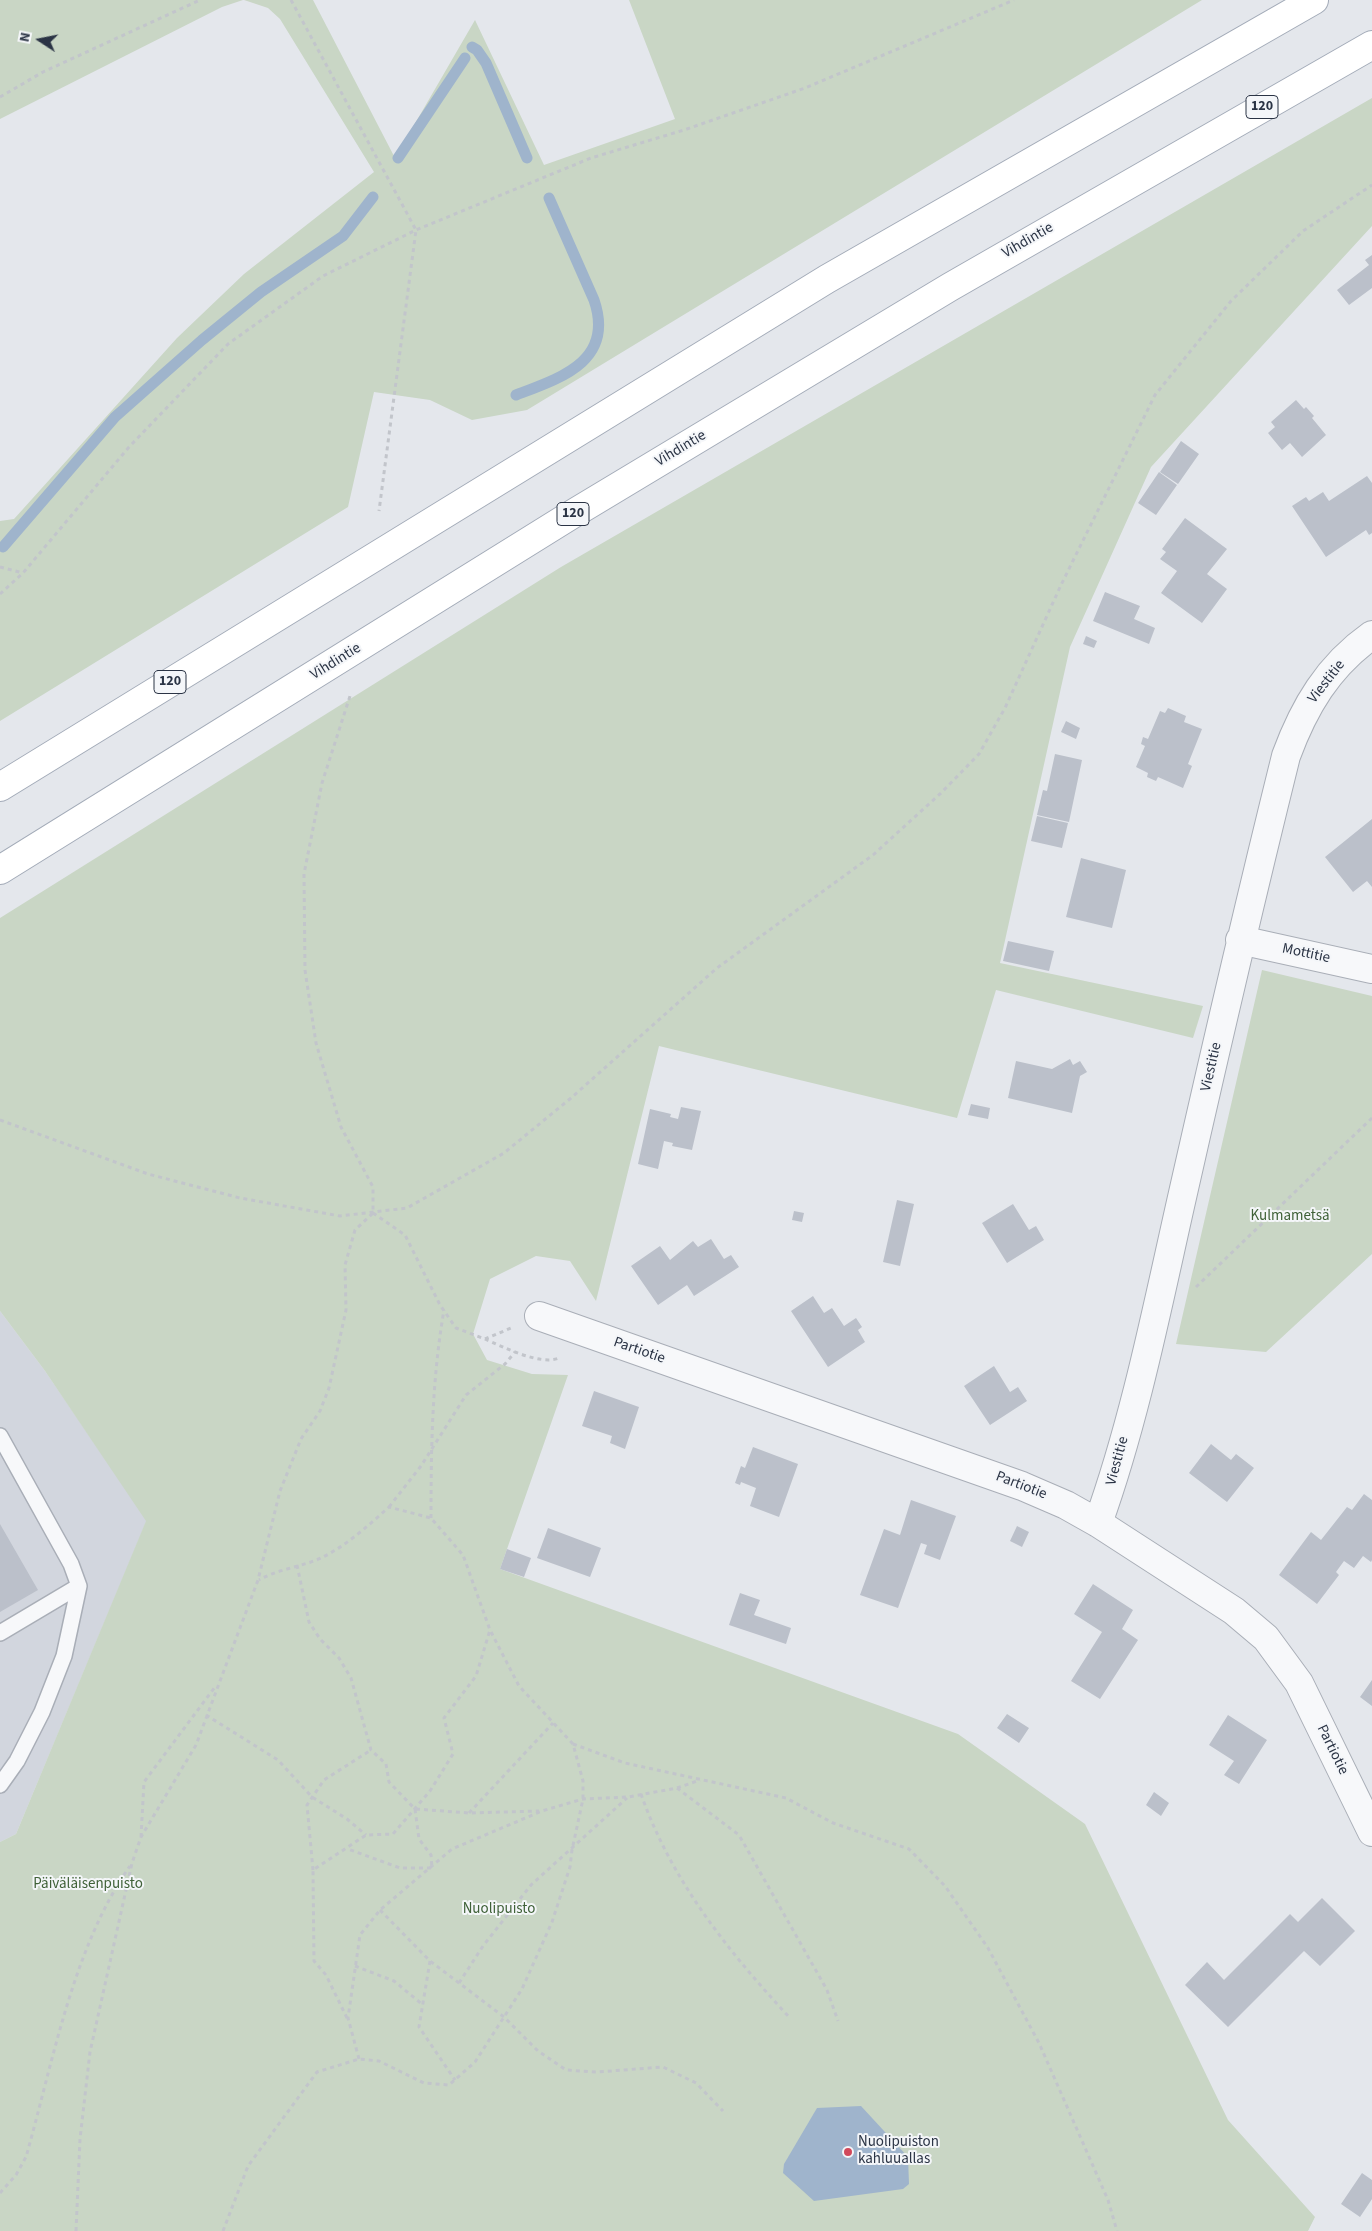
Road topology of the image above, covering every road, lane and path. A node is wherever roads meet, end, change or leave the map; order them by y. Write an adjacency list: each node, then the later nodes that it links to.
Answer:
1 (200, 0): 6 (path)
2 (291, 0): 8 (path)
3 (1014, 0): 8 (path)
4 (1314, 0): 15 (main road, 120)
5 (1372, 46): 16 (main road, Vihdintie / 120)
6 (0, 97)
7 (1372, 185): 21 (path)
8 (416, 230): 9 (path); 11 (path)
9 (379, 510)
10 (0, 567): 11 (path)
11 (23, 574): 12 (path)
12 (0, 594)
13 (1372, 635): 17 (street, Viestitie)
14 (350, 693): 21 (path)
15 (0, 787)
16 (0, 870)
17 (1240, 940): 18 (street, Mottitie); 32 (street, Viestitie)
18 (1372, 968)
19 (1372, 1118): 22 (path)
20 (0, 1120): 21 (path)
21 (372, 1213): 23 (path); 34 (path)
22 (1195, 1287)
23 (444, 1310): 25 (path); 29 (path)
24 (539, 1316): 25 (path); 32 (street, Partiotie)
25 (484, 1339): 26 (path)
26 (515, 1352): 27 (path); 29 (path)
27 (560, 1358)
28 (0, 1436): 35 (lane)
29 (431, 1451): 30 (path); 31 (path)
30 (389, 1507): 31 (path); 33 (path)
31 (431, 1518): 36 (path)
32 (1098, 1523): 53 (street, Partiotie)
33 (297, 1565): 34 (path); 42 (path)
34 (258, 1580): 38 (path)
35 (79, 1586): 37 (lane); 44 (lane)
36 (490, 1630): 40 (path); 50 (path)
37 (0, 1633)
38 (217, 1684): 39 (path); 55 (path)
39 (206, 1715): 47 (path); 55 (path)
40 (553, 1723): 41 (path); 52 (path)
41 (573, 1744): 43 (path); 49 (path)
42 (371, 1750): 47 (path); 50 (path)
43 (701, 1780): 45 (path); 76 (path)
44 (0, 1785)
45 (677, 1788): 46 (path); 69 (path)
46 (641, 1794): 48 (path); 66 (path)
47 (312, 1797): 54 (path); 60 (path)
48 (628, 1797): 49 (path); 57 (path)
49 (583, 1799): 51 (path); 57 (path)
50 (415, 1809): 52 (path); 54 (path); 59 (path)
51 (542, 1811): 52 (path); 59 (path)
52 (469, 1813)
53 (1372, 1832)
54 (366, 1835): 56 (path)
55 (141, 1837): 58 (path)
56 (347, 1848): 59 (path); 60 (path)
57 (572, 1850): 64 (path); 68 (path)
58 (132, 1863): 73 (path); 74 (path)
59 (432, 1868): 61 (path)
60 (313, 1870): 67 (path)
61 (380, 1910): 62 (path); 63 (path)
62 (430, 1961): 64 (path); 65 (path)
63 (355, 1966): 65 (path); 67 (path)
64 (459, 1984): 68 (path)
65 (424, 2005): 71 (path)
66 (789, 2017)
67 (348, 2018): 70 (path)
68 (504, 2018): 71 (path); 72 (path)
69 (838, 2021)
70 (358, 2059): 71 (path); 75 (path)
71 (455, 2080)
72 (723, 2111)
73 (0, 2193)
74 (76, 2231)
75 (223, 2231)
76 (1117, 2231)

